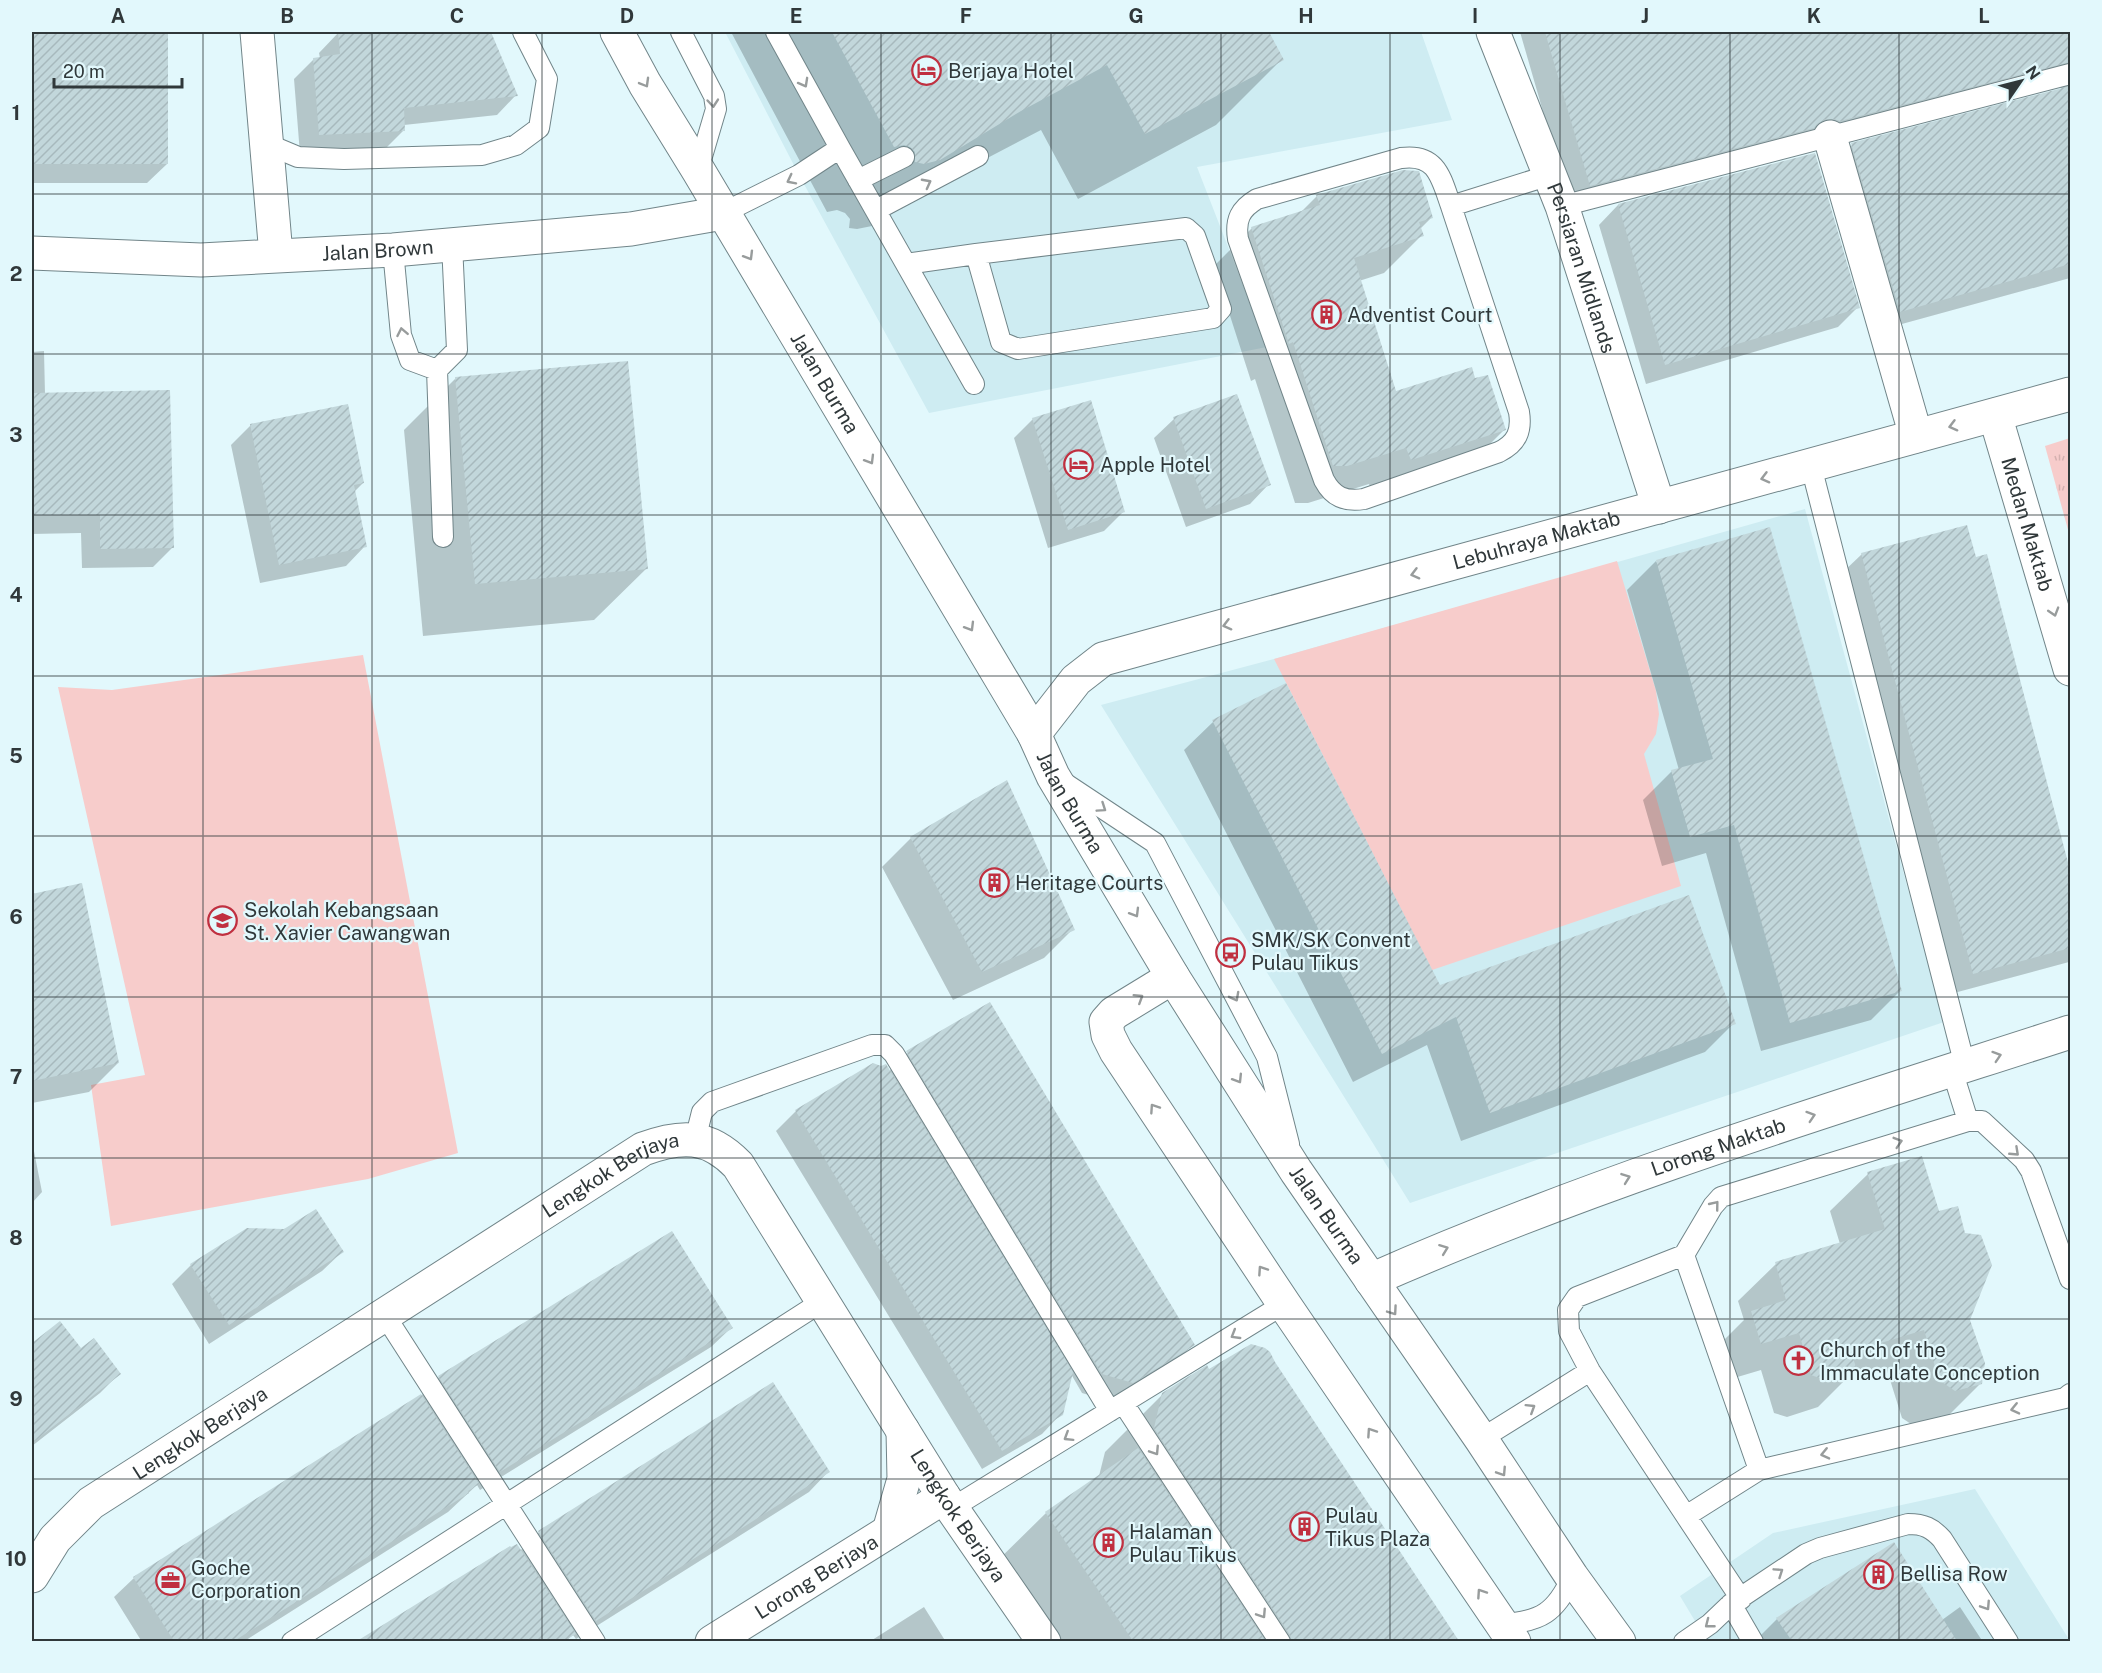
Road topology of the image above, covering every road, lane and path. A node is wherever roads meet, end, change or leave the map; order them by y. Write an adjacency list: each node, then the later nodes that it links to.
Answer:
1 (257, 32): 9 (street)
2 (523, 32): 9 (lane)
3 (617, 32): 13 (street, Jalan Burma, one-way to 13)
4 (681, 32): 13 (lane, one-way to 13)
5 (776, 32): 10 (lane, one-way to 10)
6 (1493, 32): 14 (street, Persiaran Midlands)
7 (2070, 74): 8 (lane)
8 (1830, 137): 17 (lane); 30 (street)
9 (267, 144): 23 (street)
10 (840, 148): 15 (lane); 19 (lane, one-way to 19)
11 (978, 156): 18 (lane, one-way to 11)
12 (903, 157): 15 (lane)
13 (698, 170): 19 (street, Jalan Burma)
14 (1550, 175): 16 (lane); 17 (street, Persiaran Midlands)
15 (858, 180): 18 (lane)
16 (1451, 206): 16 (lane)
17 (1562, 206): 32 (street, Persiaran Midlands)
18 (876, 210): 25 (lane)
19 (723, 213): 20 (street, Jalan Brown); 35 (street, Jalan Burma, one-way to 35)
20 (452, 244): 21 (street, Jalan Brown); 26 (lane)
21 (393, 250): 23 (street, Jalan Brown); 26 (lane, one-way to 21)
22 (32, 253): 23 (street, Jalan Brown)
23 (276, 255)
24 (976, 255): 24 (lane); 25 (lane)
25 (906, 264): 27 (lane)
26 (437, 370): 33 (lane)
27 (974, 384)
28 (2070, 394): 29 (street, Lebuhraya Maktab)
29 (1995, 415): 30 (street, Lebuhraya Maktab, one-way to 30); 34 (street, Medan Maktab, one-way to 34)
30 (1916, 436): 31 (street, Lebuhraya Maktab)
31 (1811, 466): 32 (street, Lebuhraya Maktab, one-way to 32); 39 (lane)
32 (1659, 507): 35 (street, Lebuhraya Maktab, one-way to 35)
33 (443, 537)
34 (2070, 669)
35 (1034, 734): 36 (street, Jalan Burma)
36 (1053, 776): 37 (street, Jalan Burma, one-way to 37); 42 (lane, one-way to 42)
37 (1173, 977): 42 (street, Jalan Burma, one-way to 42); 47 (street, one-way to 37)
38 (2070, 1032): 39 (street, Lorong Maktab, one-way to 38)
39 (1958, 1068): 40 (lane); 45 (street, Lorong Maktab, one-way to 39)
40 (1968, 1120): 43 (lane, one-way to 40); 44 (lane, one-way to 44)
41 (695, 1140): 46 (street, Lengkok Berjaya); 48 (street, Lengkok Berjaya); 51 (lane)
42 (1296, 1171): 45 (street, Jalan Burma)
43 (1684, 1255): 49 (lane); 54 (lane)
44 (2070, 1279)
45 (1371, 1280): 53 (street, Jalan Burma, one-way to 53)
46 (823, 1301): 52 (street, Lengkok Berjaya); 56 (lane)
47 (1284, 1304): 51 (lane, one-way to 51); 62 (street, one-way to 47)
48 (384, 1314): 56 (lane); 59 (street, Lengkok Berjaya)
49 (1590, 1371): 53 (lane, one-way to 49); 57 (lane)
50 (2070, 1394): 54 (lane, one-way to 54)
51 (1117, 1407): 55 (lane, one-way to 55); 67 (lane, one-way to 67)
52 (903, 1430): 55 (street, Lengkok Berjaya); 58 (street, Lorong Berjaya)
53 (1481, 1439): 60 (street, Jalan Burma, one-way to 60)
54 (1759, 1470): 57 (lane)
55 (948, 1502): 58 (street, Lorong Berjaya); 66 (street, Lengkok Berjaya)
56 (506, 1504): 63 (lane); 64 (lane)
57 (1686, 1515): 61 (lane)
58 (889, 1531): 65 (street, Lorong Berjaya)
59 (32, 1576)
60 (1572, 1577): 62 (lane); 68 (street, Jalan Burma)
61 (1736, 1601): 69 (lane, one-way to 69); 70 (lane); 71 (lane, one-way to 71)
62 (1508, 1633)
63 (292, 1641)
64 (595, 1641)
65 (712, 1641)
66 (1044, 1641)
67 (1280, 1641)
68 (1619, 1641)
69 (1684, 1641)
70 (1753, 1641)
71 (2008, 1641)

